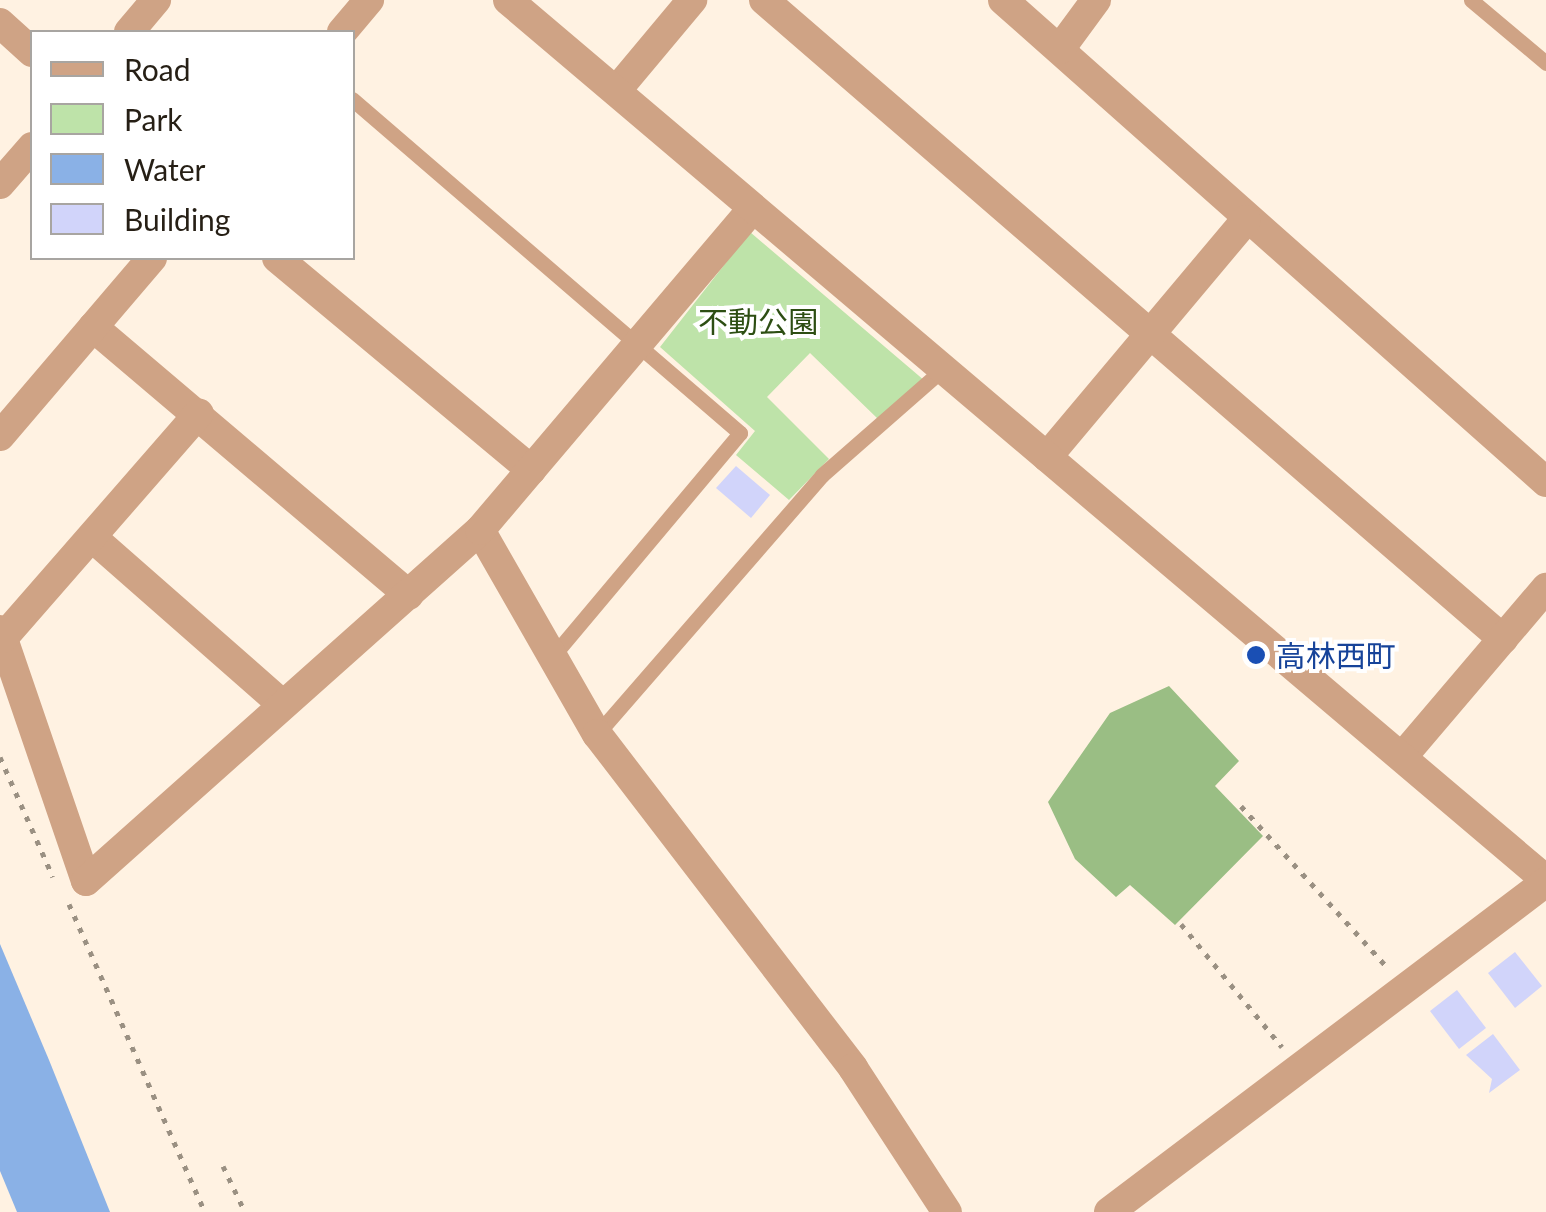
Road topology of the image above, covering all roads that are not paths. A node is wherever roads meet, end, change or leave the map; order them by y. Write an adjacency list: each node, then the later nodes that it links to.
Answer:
1 (156, 0): 10 (street)
2 (369, 0): 11 (street)
3 (508, 0): 15 (street)
4 (692, 0): 15 (street)
5 (764, 0): 24 (street)
6 (1002, 0): 13 (street)
7 (1096, 0): 13 (street)
8 (1471, 0): 14 (lane)
9 (0, 24): 12 (street)
10 (131, 30)
11 (344, 30)
12 (30, 50)
13 (1060, 50): 20 (street)
14 (1546, 63)
15 (616, 92): 19 (street)
16 (355, 102): 25 (lane)
17 (30, 149): 18 (street)
18 (0, 184)
19 (753, 208): 25 (street); 26 (street)
20 (1246, 220): 24 (street); 31 (street)
21 (150, 260): 23 (street)
22 (280, 260): 30 (street)
23 (93, 327): 27 (street); 28 (street)
24 (1152, 336): 29 (street); 37 (street)
25 (640, 342): 30 (street); 38 (lane)
26 (943, 369): 29 (street); 40 (lane)
27 (199, 413): 33 (street); 35 (street)
28 (0, 436)
29 (1047, 456): 41 (street)
30 (531, 470): 32 (street)
31 (1546, 482)
32 (480, 530): 35 (street); 38 (street)
33 (94, 539): 36 (street); 39 (street)
34 (1546, 588): 37 (street)
35 (409, 595): 39 (street)
36 (1, 634): 39 (street)
37 (1503, 639): 41 (street)
38 (554, 655): 40 (street)
39 (282, 704)
40 (597, 734): 43 (street)
41 (1404, 756): 42 (street)
42 (1546, 881): 44 (street)
43 (947, 1212)
44 (1108, 1212)

